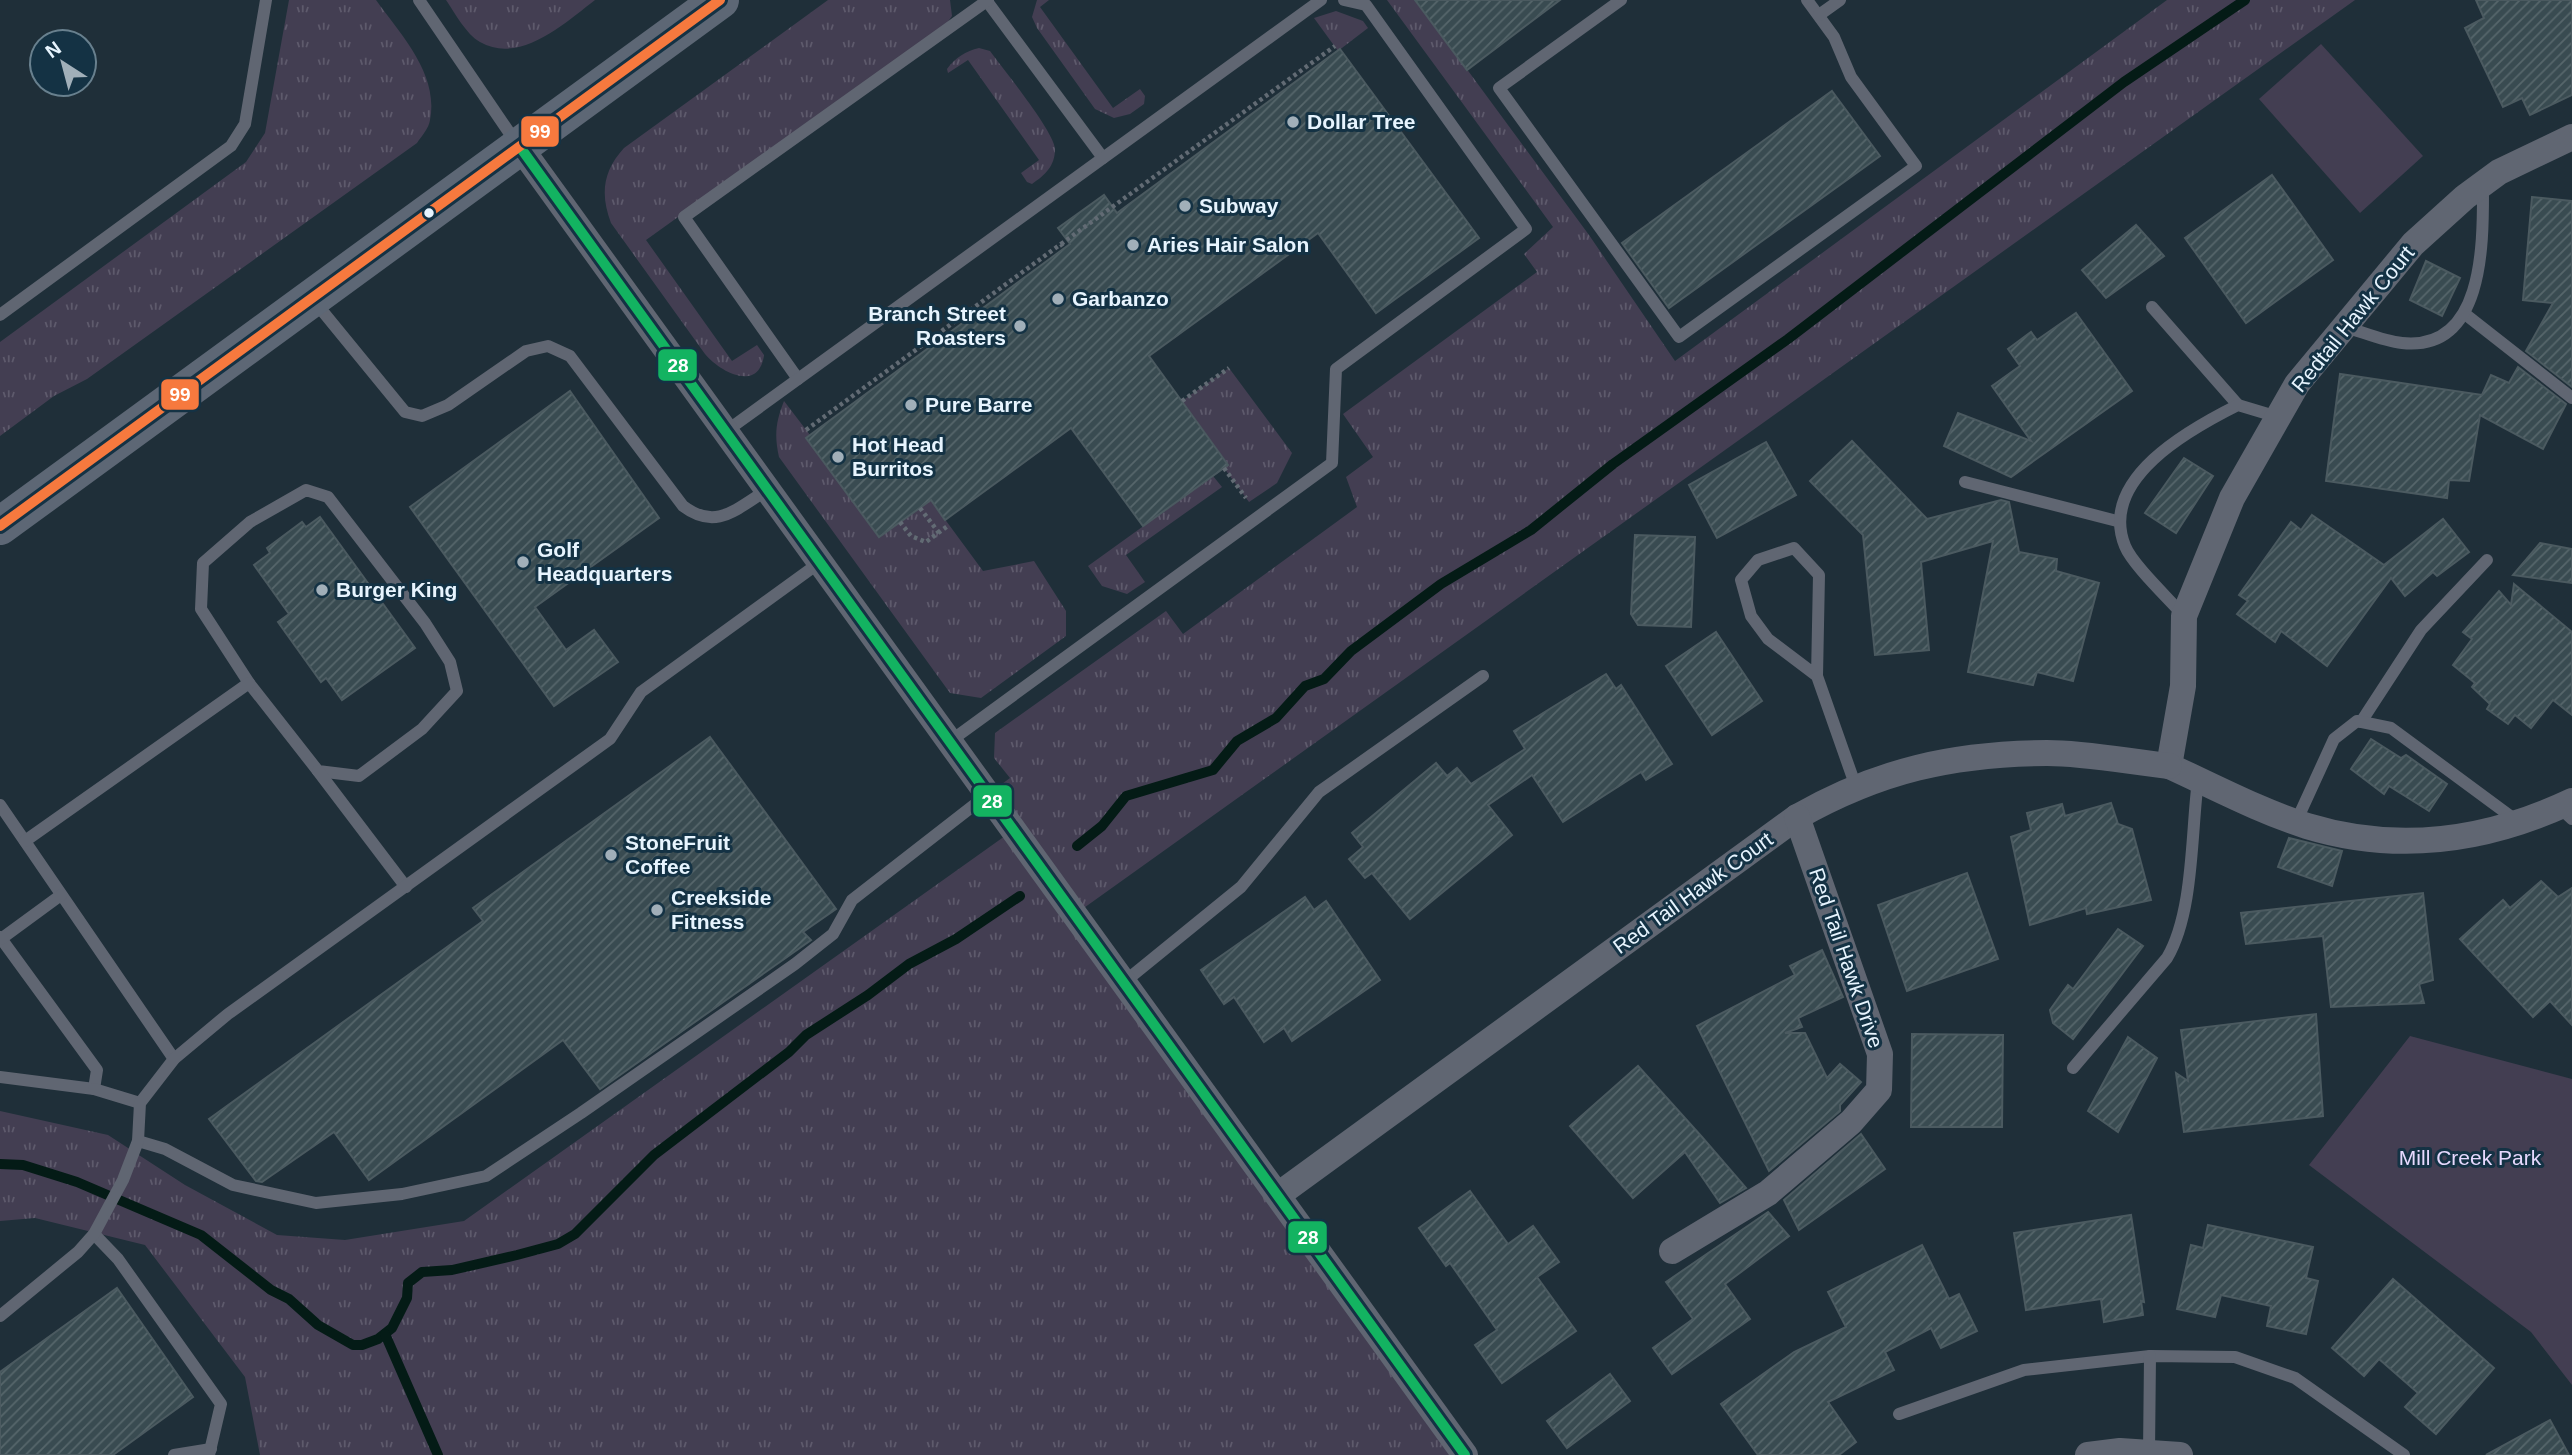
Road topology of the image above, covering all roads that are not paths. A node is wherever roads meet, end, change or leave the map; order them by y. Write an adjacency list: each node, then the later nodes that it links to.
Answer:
1 (266, 0): 18 (lane)
2 (419, 0): 12 (lane)
3 (720, 0): 12 (main road)
4 (987, 0): 13 (lane); 20 (lane)
5 (1321, 0): 13 (lane)
6 (1344, 0): 36 (lane)
7 (1621, 0): 10 (lane)
8 (1807, 0): 10 (lane)
9 (1840, 0): 10 (lane)
10 (1819, 15)
11 (2572, 137): 14 (street, Redtail Hawk Court)
12 (520, 147): 15 (main road); 24 (street)
13 (1103, 158): 20 (lane)
14 (2483, 184): 17 (lane); 19 (street, Redtail Hawk Court)
15 (312, 299): 26 (lane); 28 (main road)
16 (2152, 307): 22 (lane)
17 (2465, 314): 19 (lane); 21 (lane)
18 (0, 315)
19 (2345, 327): 23 (street, Redtail Hawk Court)
20 (798, 379): 24 (lane)
21 (2572, 398)
22 (2238, 405): 23 (lane); 27 (lane)
23 (2278, 417): 31 (street, Redtail Hawk Court)
24 (725, 433): 26 (street)
25 (1965, 482): 27 (lane)
26 (767, 490): 30 (street)
27 (2117, 521): 31 (lane)
28 (0, 526)
29 (2487, 560): 35 (lane)
30 (819, 563): 36 (street); 48 (lane)
31 (2184, 616): 37 (street, Redtail Hawk Court)
32 (1483, 676): 51 (lane)
33 (1817, 676): 33 (lane); 40 (lane)
34 (249, 683): 38 (lane); 38 (lane); 47 (lane)
35 (2361, 722): 45 (lane); 46 (lane)
36 (948, 742): 41 (street)
37 (2169, 766): 39 (street); 40 (street, Red Tail Hawk Court)
38 (318, 771): 48 (lane)
39 (2198, 779): 45 (street); 53 (lane)
40 (1856, 787): 44 (street, Red Tail Hawk Court)
41 (987, 795): 51 (street); 57 (lane)
42 (0, 805): 47 (lane)
43 (2568, 809): 46 (street)
44 (1797, 817): 58 (street, Red Tail Hawk Court); 60 (street, Red Tail Hawk Drive)
45 (2296, 822): 46 (street)
46 (2521, 824)
47 (25, 841): 49 (lane)
48 (406, 887): 52 (lane)
49 (61, 895): 50 (lane); 52 (lane)
50 (1, 938): 55 (lane)
51 (1123, 983): 58 (street)
52 (174, 1059): 56 (lane)
53 (2073, 1068)
54 (0, 1077): 55 (lane)
55 (94, 1089): 56 (lane)
56 (140, 1103): 57 (lane)
57 (138, 1142): 59 (lane)
58 (1278, 1195): 67 (street)
59 (94, 1234): 61 (lane); 64 (lane)
60 (1672, 1251)
61 (0, 1316)
62 (2150, 1356): 63 (lane); 65 (lane); 70 (lane)
63 (1899, 1414)
64 (210, 1452): 66 (lane)
65 (2149, 1452): 68 (street); 69 (street)
66 (174, 1455)
67 (1465, 1455)
68 (2088, 1455)
69 (2179, 1455)
70 (2404, 1455)

